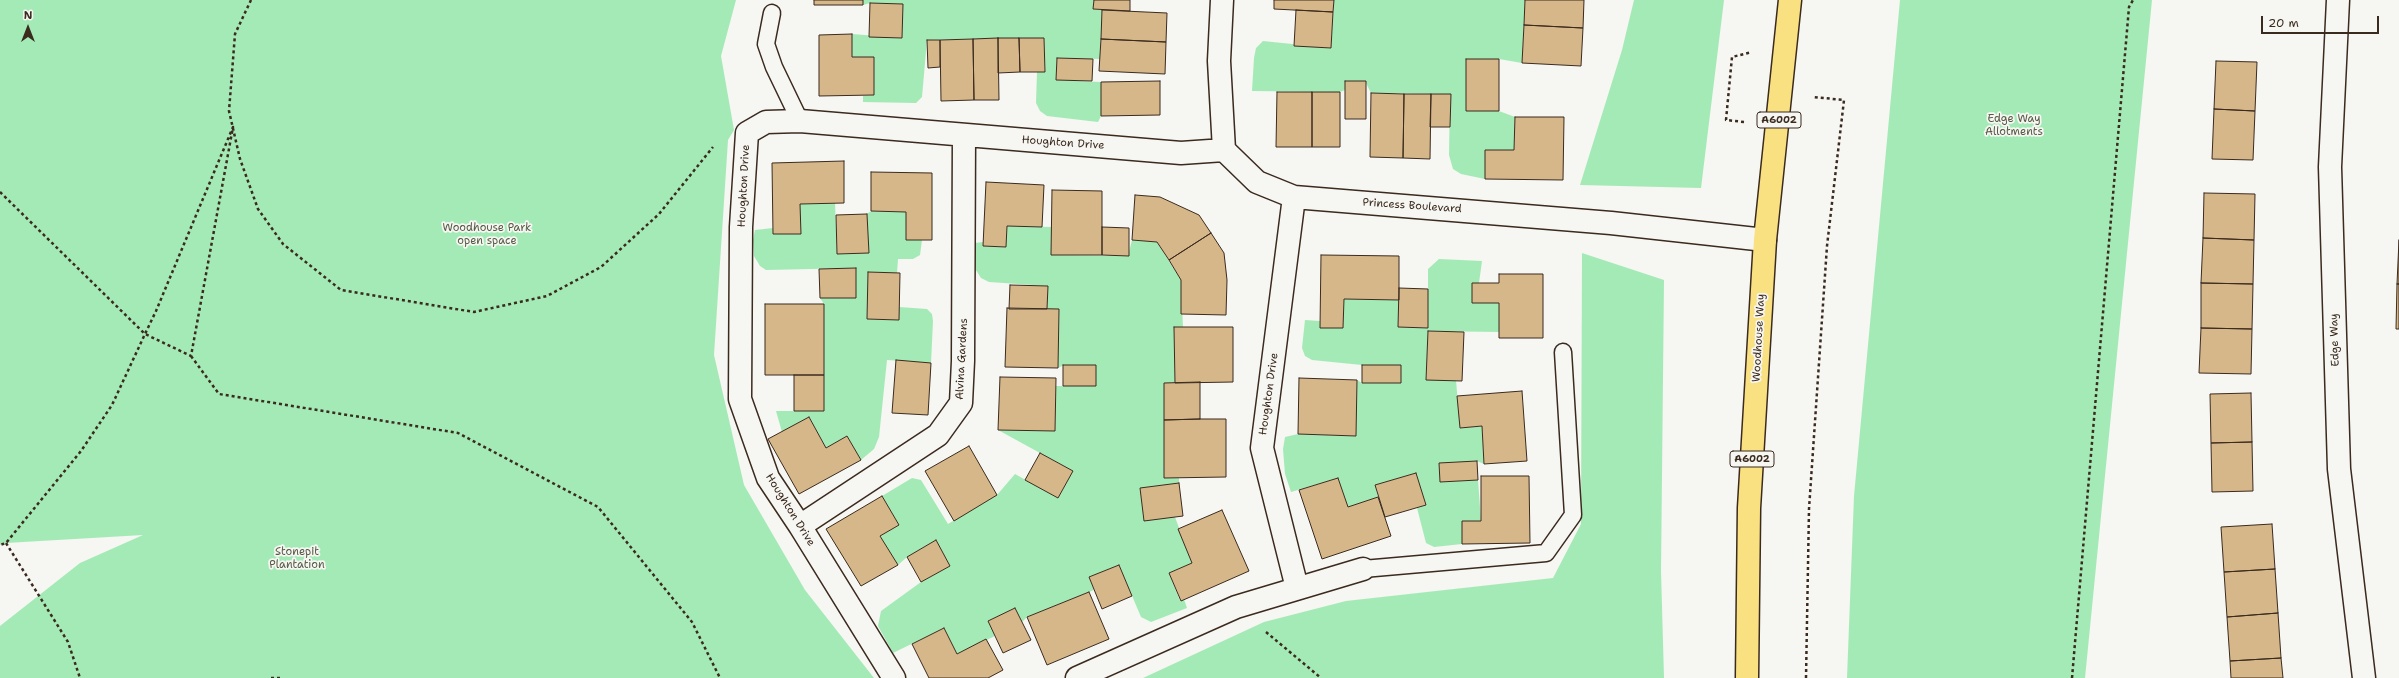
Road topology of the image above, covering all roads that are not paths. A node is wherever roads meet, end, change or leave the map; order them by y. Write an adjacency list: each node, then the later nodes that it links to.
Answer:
1 (1222, 0): 7 (street)
2 (1790, 0): 9 (main road, Woodhouse Way / A6002)
3 (2338, 0): 17 (street, Edge Way)
4 (772, 13): 5 (lane)
5 (800, 121): 6 (street, Houghton Drive); 11 (street, Houghton Drive)
6 (964, 136): 7 (street, Houghton Drive); 11 (street, Alvina Gardens)
7 (1224, 150): 8 (street, Princess Boulevard)
8 (1294, 197): 9 (street, Princess Boulevard); 13 (street, Houghton Drive)
9 (1765, 240): 16 (main road, Woodhouse Way / A6002)
10 (1563, 352): 12 (lane)
11 (800, 526): 14 (street, Houghton Drive)
12 (1363, 569): 13 (street)
13 (1297, 588): 15 (street)
14 (894, 678)
15 (1077, 678)
16 (1748, 678)
17 (2364, 678)

